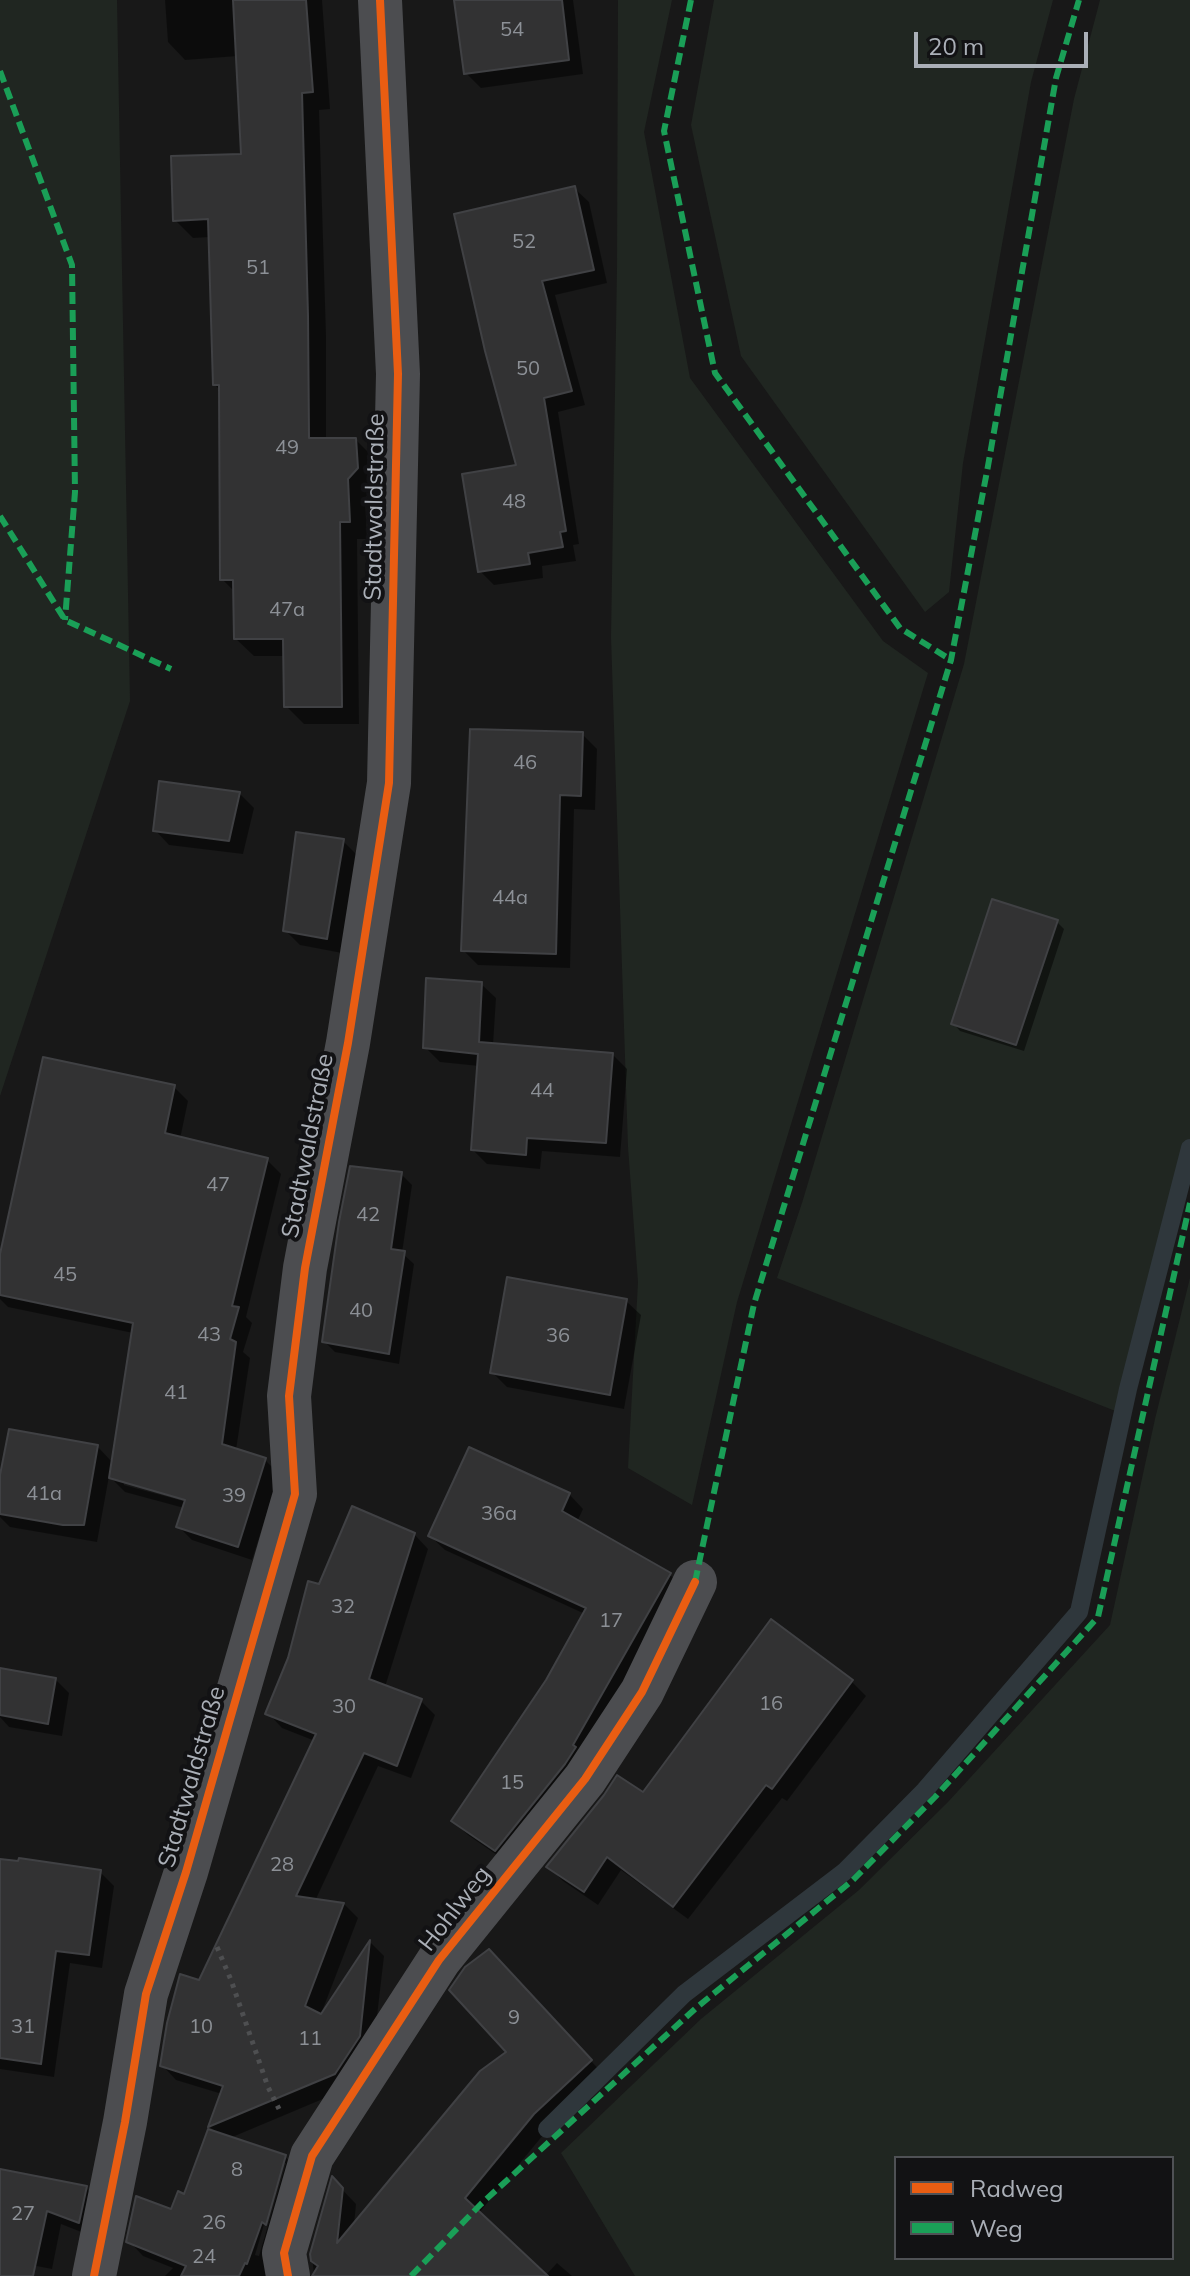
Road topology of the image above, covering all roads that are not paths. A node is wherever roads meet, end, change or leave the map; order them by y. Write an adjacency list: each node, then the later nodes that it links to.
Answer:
1 (380, 0): 3 (street, Stadtwaldstraße)
2 (695, 1582): 4 (street, Hohlweg)
3 (94, 2276)
4 (288, 2276)

